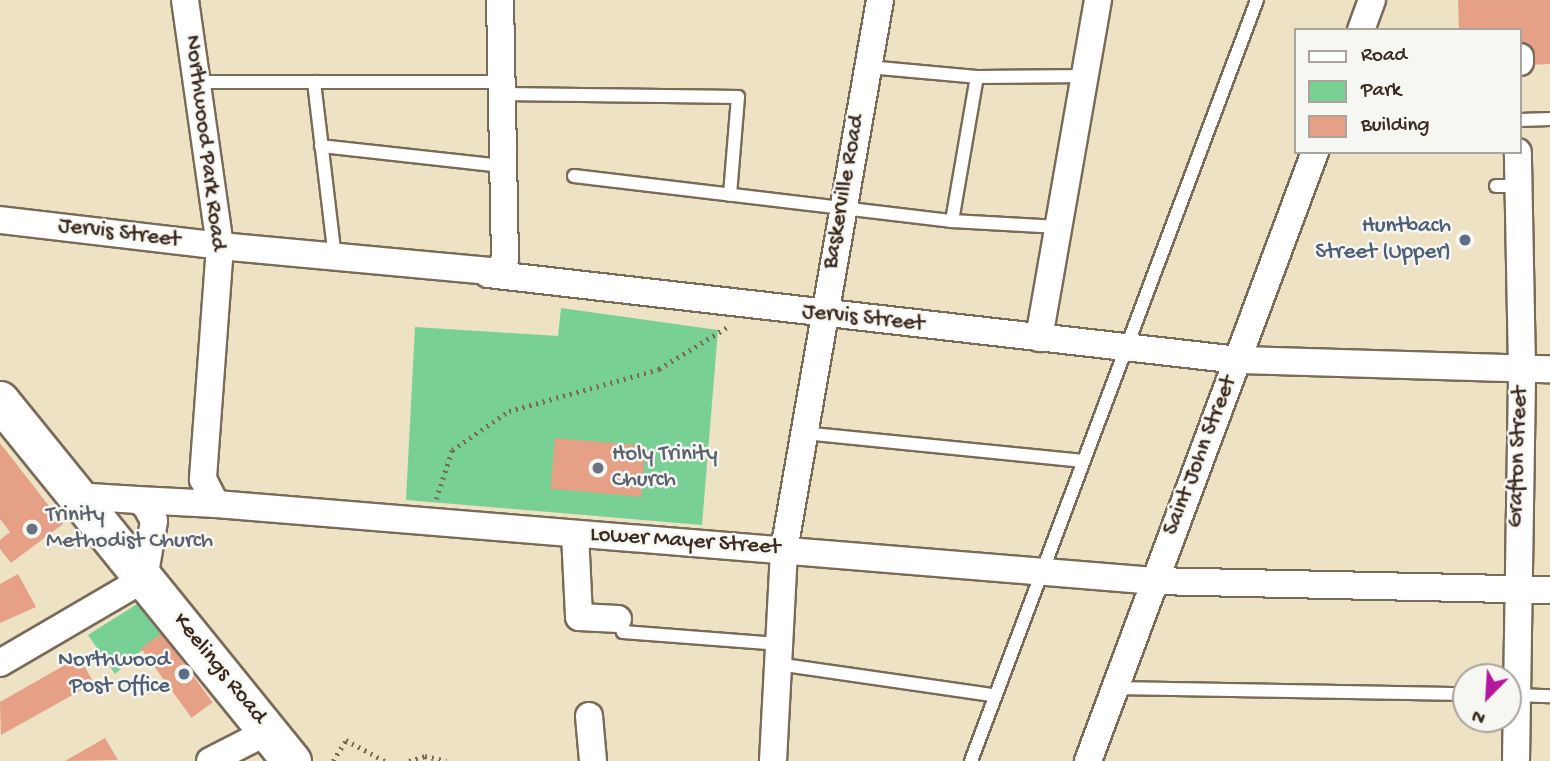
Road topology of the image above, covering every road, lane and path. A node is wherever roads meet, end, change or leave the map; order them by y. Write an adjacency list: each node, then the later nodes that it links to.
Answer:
1 (185, 0): 11 (street, Northwood Park Road)
2 (500, 0): 13 (street)
3 (880, 0): 8 (street, Baskerville Road)
4 (1098, 0): 9 (street)
5 (1257, 0): 32 (lane)
6 (1372, 0): 7 (street)
7 (1362, 28)
8 (868, 67): 10 (lane); 22 (street, Baskerville Road)
9 (1088, 76): 10 (lane); 25 (street)
10 (977, 77): 24 (lane)
11 (198, 82): 12 (lane); 26 (street, Northwood Park Road)
12 (314, 82): 13 (lane); 16 (lane)
13 (500, 88): 19 (street); 21 (lane)
14 (1550, 119): 15 (lane)
15 (1522, 120)
16 (321, 146): 19 (lane); 27 (lane)
17 (1314, 154): 33 (street, Saint John Street)
18 (1517, 154): 34 (street, Grafton Street)
19 (503, 166): 28 (street)
20 (574, 176): 21 (lane)
21 (730, 195): 22 (lane)
22 (842, 208): 24 (lane); 30 (street, Baskerville Road)
23 (0, 220): 26 (street, Jervis Street)
24 (953, 220): 25 (lane)
25 (1060, 227): 31 (street)
26 (219, 246): 27 (street, Jervis Street); 41 (street, Northwood Park Road)
27 (335, 258): 28 (street, Jervis Street)
28 (493, 273): 29 (street, Jervis Street)
29 (754, 306): 30 (street, Jervis Street); 42 (path)
30 (823, 315): 31 (street, Jervis Street); 37 (street, Baskerville Road)
31 (1039, 338): 32 (street, Jervis Street)
32 (1126, 348): 33 (street, Jervis Street); 38 (lane)
33 (1238, 360): 34 (street, Jervis Street); 47 (street, Saint John Street)
34 (1522, 369): 35 (street, Jervis Street); 48 (street, Grafton Street)
35 (1550, 369)
36 (2, 410): 39 (main road, Keelings Road)
37 (803, 433): 38 (lane); 44 (street, Baskerville Road)
38 (1083, 461): 45 (lane)
39 (74, 496): 40 (street); 46 (main road, Keelings Road)
40 (138, 499): 41 (street, Lower Mayer Street); 46 (street)
41 (212, 500): 42 (street, Lower Mayer Street)
42 (430, 524): 43 (street, Lower Mayer Street)
43 (575, 534): 44 (street, Lower Mayer Street); 50 (street)
44 (784, 550): 45 (street, Lower Mayer Street); 51 (street, Baskerville Road)
45 (1041, 572): 47 (street, Lower Mayer Street); 56 (lane)
46 (144, 579): 52 (street); 60 (main road, Keelings Road)
47 (1154, 581): 48 (street, Lower Mayer Street); 54 (street, Saint John Street)
48 (1515, 590): 49 (street, Lower Mayer Street); 53 (street, Grafton Street)
49 (1550, 590)
50 (618, 620): 51 (lane)
51 (777, 648): 56 (lane); 69 (street, Baskerville Road)
52 (0, 663)
53 (1514, 663)
54 (1115, 688): 55 (lane); 71 (street, Saint John Street)
55 (1452, 694)
56 (993, 695): 70 (lane)
57 (1522, 695): 58 (lane)
58 (1550, 696)
59 (589, 716): 68 (street)
60 (269, 731): 62 (street); 63 (main road, Keelings Road)
61 (1515, 733): 72 (street, Grafton Street)
62 (209, 761)
63 (292, 761)
64 (333, 761): 65 (path)
65 (385, 761)
66 (409, 761): 67 (path)
67 (446, 761)
68 (593, 761)
69 (773, 761)
70 (971, 761)
71 (1088, 761)
72 (1516, 761)

